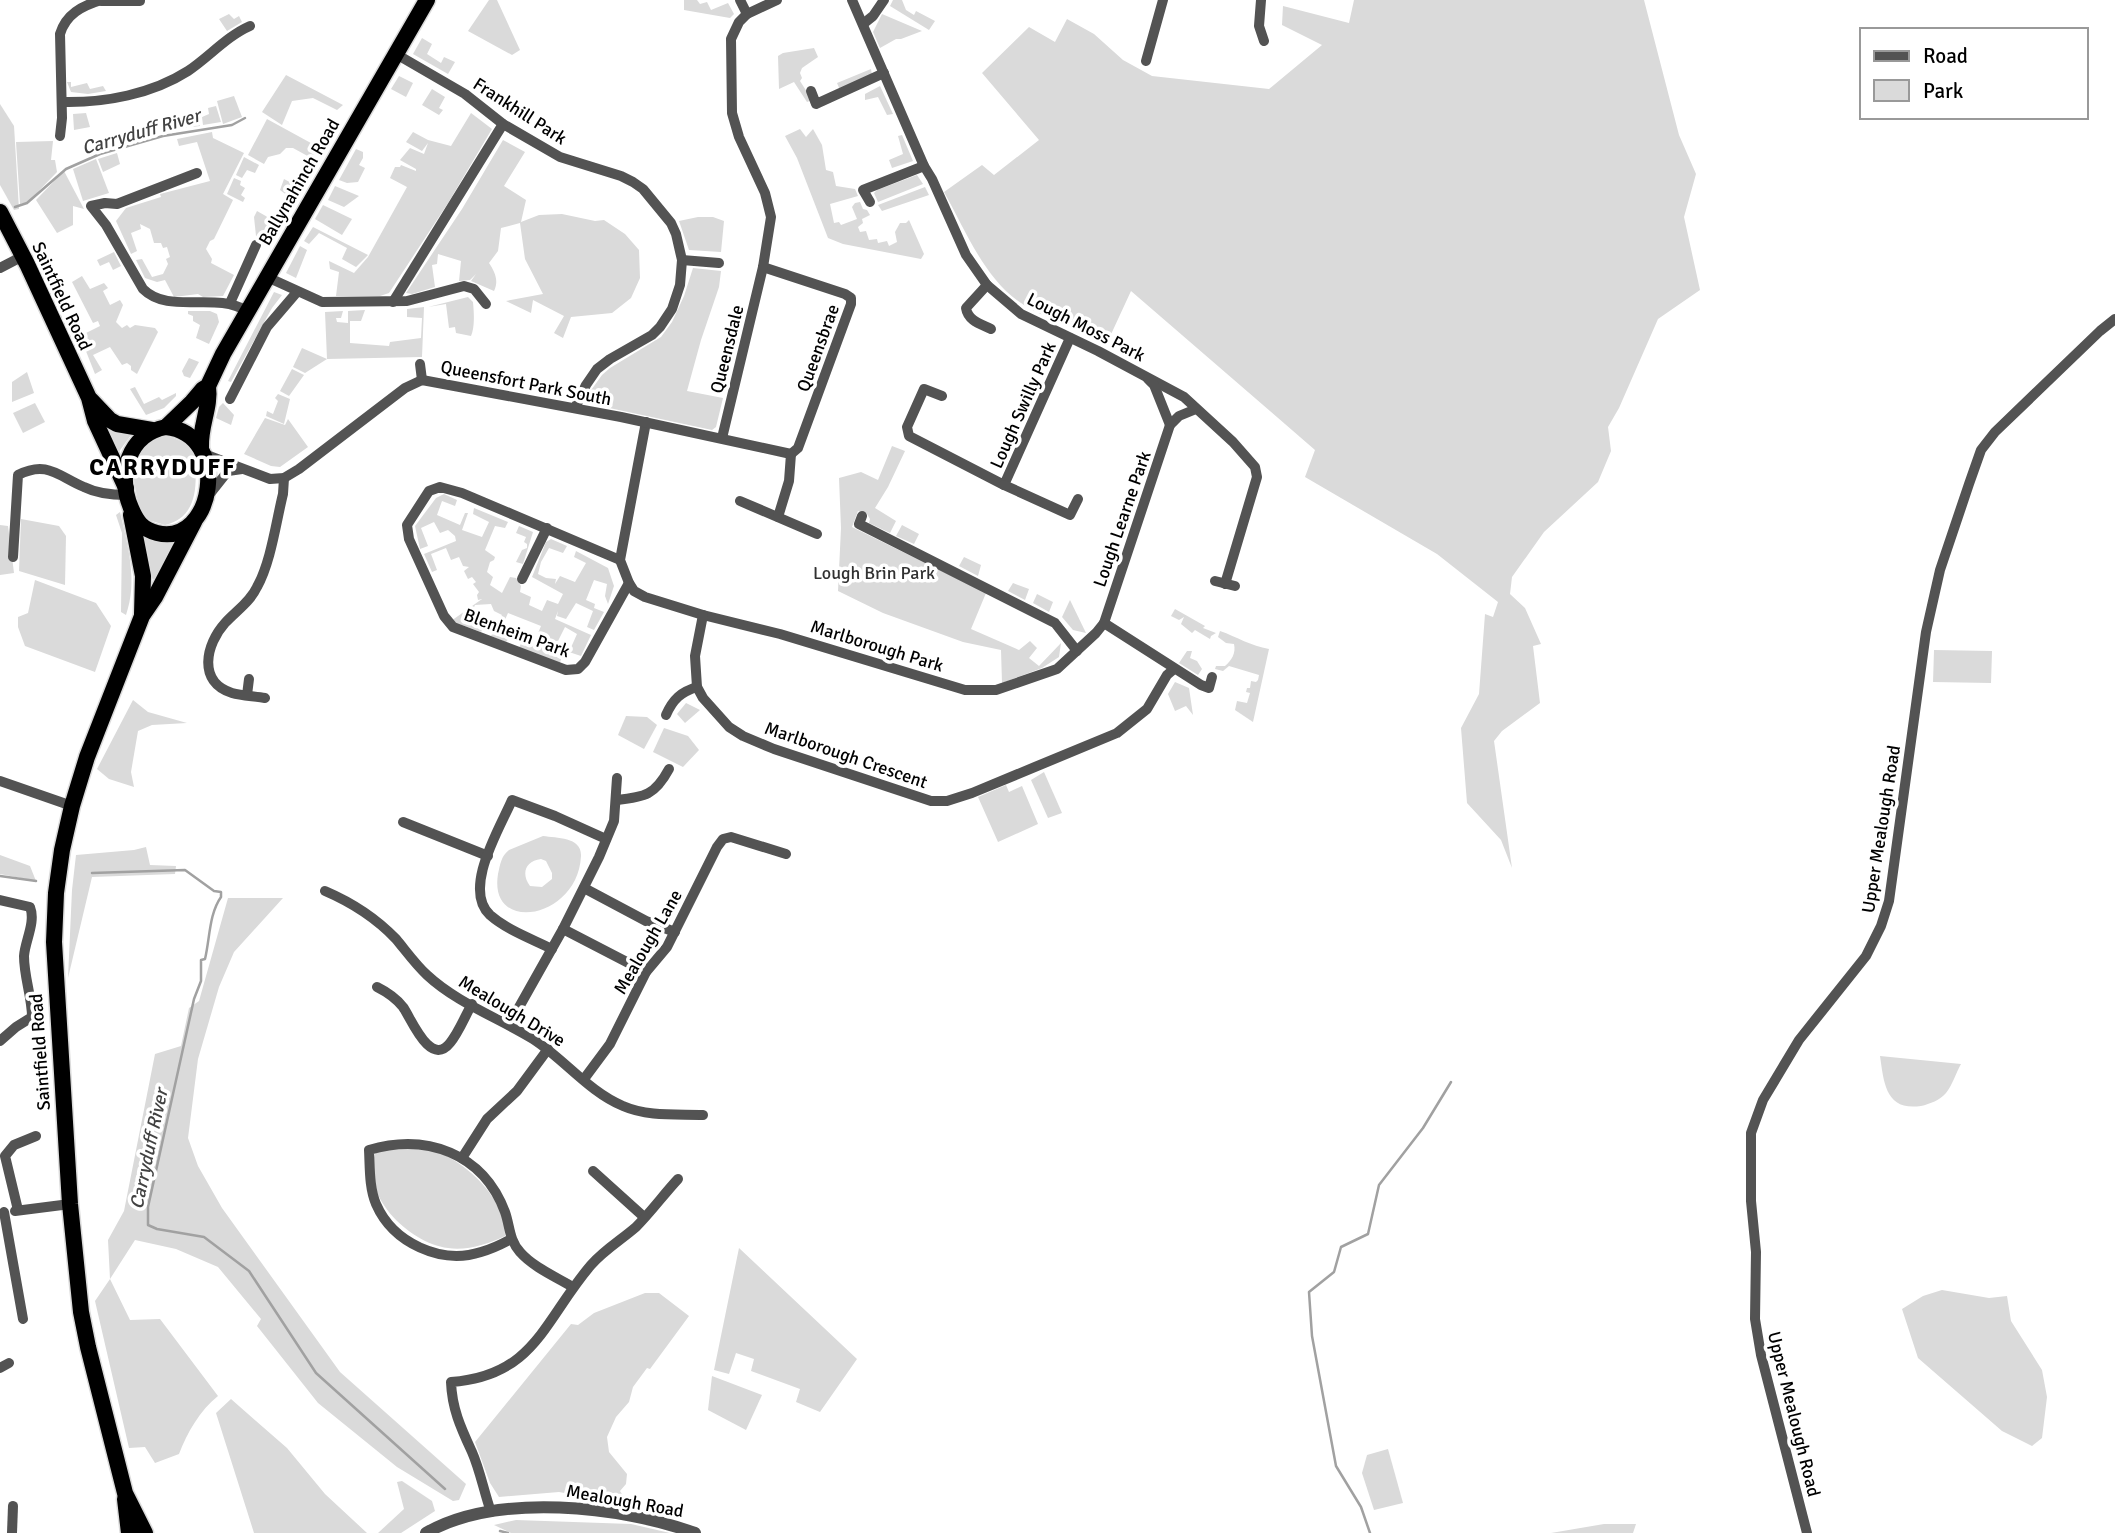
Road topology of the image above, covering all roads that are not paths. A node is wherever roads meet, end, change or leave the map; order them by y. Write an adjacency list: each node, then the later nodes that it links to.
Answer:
1 (101, 0): 9 (street); 18 (street)
2 (427, 0): 14 (highway, Ballynahinch Road)
3 (740, 0): 10 (street)
4 (777, 0): 10 (street)
5 (852, 0): 11 (street, Lough Moss Park)
6 (884, 0): 11 (street)
7 (1163, 0): 15 (street)
8 (1261, 0): 13 (street)
9 (140, 1)
10 (747, 14): 31 (street, Queensdale)
11 (863, 24): 16 (street, Lough Moss Park)
12 (250, 26): 18 (street)
13 (1264, 41)
14 (396, 54): 19 (street, Frankhill Park); 33 (highway, Ballynahinch Road)
15 (1146, 61)
16 (884, 73): 17 (street); 21 (street, Lough Moss Park)
17 (811, 91)
18 (62, 102): 20 (street)
19 (503, 124): 29 (street, Frankhill Park); 36 (street)
20 (60, 136)
21 (924, 166): 23 (street); 34 (street, Lough Moss Park)
22 (197, 173): 24 (street)
23 (870, 202)
24 (117, 204): 26 (street); 26 (street)
25 (0, 212): 28 (highway, Saintfield Road)
26 (106, 225): 37 (street)
27 (256, 245): 37 (street)
28 (23, 256): 32 (street); 48 (highway, Saintfield Road)
29 (682, 260): 30 (street); 50 (street)
30 (719, 262)
31 (764, 267): 55 (street, Queensdale); 57 (street, Queensbrae)
32 (0, 268)
33 (267, 277): 35 (street); 39 (highway, Ballynahinch Road)
34 (987, 285): 41 (street); 42 (street, Lough Moss Park)
35 (296, 292): 36 (street); 49 (street)
36 (393, 302): 38 (street)
37 (230, 303): 39 (street)
38 (486, 304)
39 (247, 312): 46 (highway, Ballynahinch Road)
40 (2115, 319): 128 (street, Upper Mealough Road)
41 (991, 329)
42 (1070, 338): 44 (street, Lough Moss Park); 60 (street, Lough Swilly Park)
43 (420, 364): 45 (street)
44 (1146, 376): 51 (street, Lough Moss Park); 53 (street)
45 (422, 380): 50 (street, Queensfort Park South); 59 (street, Queensfort Park South)
46 (208, 386): 54 (highway, Ballynahinch Road); 56 (highway, Ballynahinch Road)
47 (942, 396): 60 (street, Lough Swilly Park)
48 (89, 398): 54 (highway, Saintfield Road); 61 (highway, Saintfield Road)
49 (230, 399)
50 (575, 408): 52 (street, Queensfort Park South)
51 (1196, 409): 53 (street); 74 (street, Lough Moss Park)
52 (646, 422): 55 (street, Queensfort Park South); 71 (street)
53 (1170, 425): 77 (street, Lough Learne Park)
54 (159, 428): 56 (highway); 61 (highway)
55 (722, 438): 57 (street, Queensfort Park South)
56 (202, 450): 58 (street); 63 (highway)
57 (791, 454): 66 (street)
58 (243, 469): 59 (street); 63 (street)
59 (284, 478): 83 (street)
60 (1004, 485): 62 (street, Lough Swilly Park)
61 (128, 496): 67 (highway); 70 (street); 76 (highway, Saintfield Road)
62 (1078, 499)
63 (204, 501): 67 (highway)
64 (740, 501): 66 (street)
65 (862, 516): 78 (street)
66 (779, 517): 69 (street)
67 (194, 522): 76 (highway, Saintfield Road)
68 (547, 528): 71 (street, Blenheim Park); 72 (street); 73 (street, Blenheim Park)
69 (817, 534)
70 (13, 557)
71 (620, 560): 73 (street)
72 (522, 579)
73 (629, 583): 75 (street, Marlborough Park)
74 (1225, 584)
75 (703, 615): 78 (street, Marlborough Park); 82 (street)
76 (142, 616): 90 (highway, Saintfield Road)
77 (1104, 623): 78 (street, Marlborough Park); 79 (street)
78 (1077, 651)
79 (1174, 669): 80 (street); 82 (street, Marlborough Crescent)
80 (1212, 677)
81 (249, 679): 83 (street)
82 (697, 687): 85 (street)
83 (247, 695): 84 (street)
84 (265, 698)
85 (666, 715)
86 (669, 769): 89 (street)
87 (617, 778): 89 (street)
88 (0, 781): 90 (street)
89 (617, 800): 92 (street)
90 (72, 806): 113 (highway, Saintfield Road)
91 (403, 822): 94 (street)
92 (606, 839): 94 (street); 95 (street)
93 (786, 854): 99 (street, Mealough Lane)
94 (488, 856): 100 (street)
95 (584, 888): 98 (street); 99 (street)
96 (325, 891): 103 (street, Mealough Drive)
97 (0, 900): 105 (street)
98 (563, 929): 100 (street); 101 (street)
99 (675, 932): 101 (street, Mealough Lane)
100 (552, 949): 104 (street)
101 (646, 972): 107 (street, Mealough Lane)
102 (377, 987): 103 (street)
103 (472, 1004): 104 (street, Mealough Drive)
104 (509, 1026): 106 (street, Mealough Drive)
105 (0, 1041)
106 (548, 1049): 107 (street, Mealough Drive); 110 (street)
107 (584, 1079): 108 (street, Mealough Drive)
108 (703, 1115)
109 (36, 1136): 114 (street)
110 (462, 1158): 117 (street); 117 (street)
111 (593, 1171): 116 (street)
112 (678, 1179): 116 (street)
113 (70, 1204): 114 (street); 120 (highway, Saintfield Road)
114 (18, 1210): 115 (street)
115 (2, 1212): 119 (street)
116 (645, 1217): 118 (street)
117 (511, 1239): 118 (street)
118 (573, 1287): 122 (street)
119 (23, 1319)
120 (125, 1493): 124 (highway, Saintfield Road); 125 (highway, Saintfield Road)
121 (13, 1506): 123 (street)
122 (491, 1512): 126 (street, Mealough Road); 127 (street, Mealough Road)
123 (12, 1533)
124 (129, 1533)
125 (145, 1533)
126 (426, 1533)
127 (695, 1533)
128 (1807, 1533)

